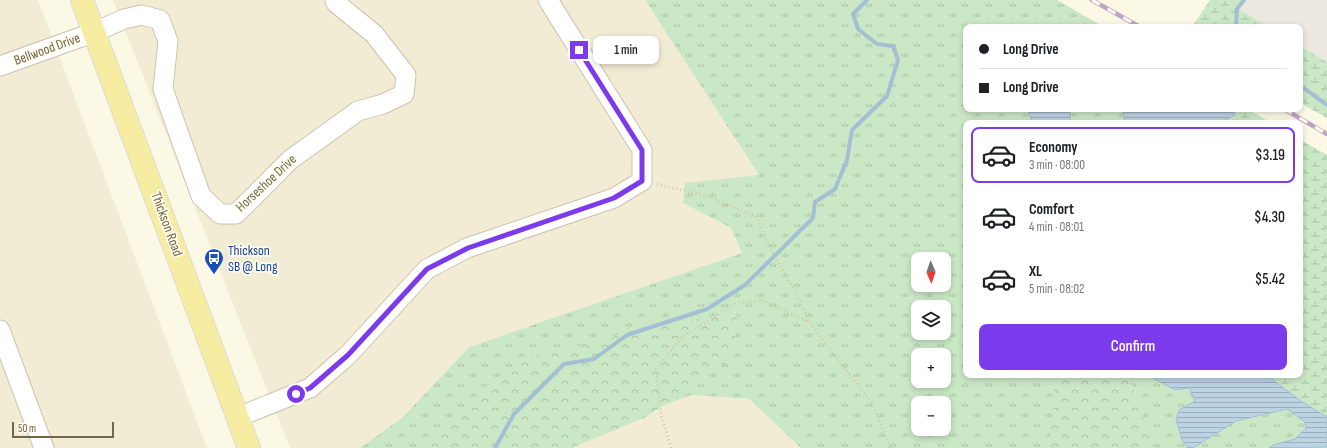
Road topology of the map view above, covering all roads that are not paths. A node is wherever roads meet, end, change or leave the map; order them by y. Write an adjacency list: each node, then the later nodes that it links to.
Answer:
1 (82, 0): 4 (main road, Thickson Road)
2 (335, 0): 4 (street, Horseshoe Drive)
3 (548, 0): 7 (street)
4 (95, 32): 5 (street, Bellwood Drive); 7 (main road, Thickson Road)
5 (0, 66)
6 (0, 330): 8 (street)
7 (238, 417): 9 (main road, Thickson Road)
8 (44, 448)
9 (249, 448)

